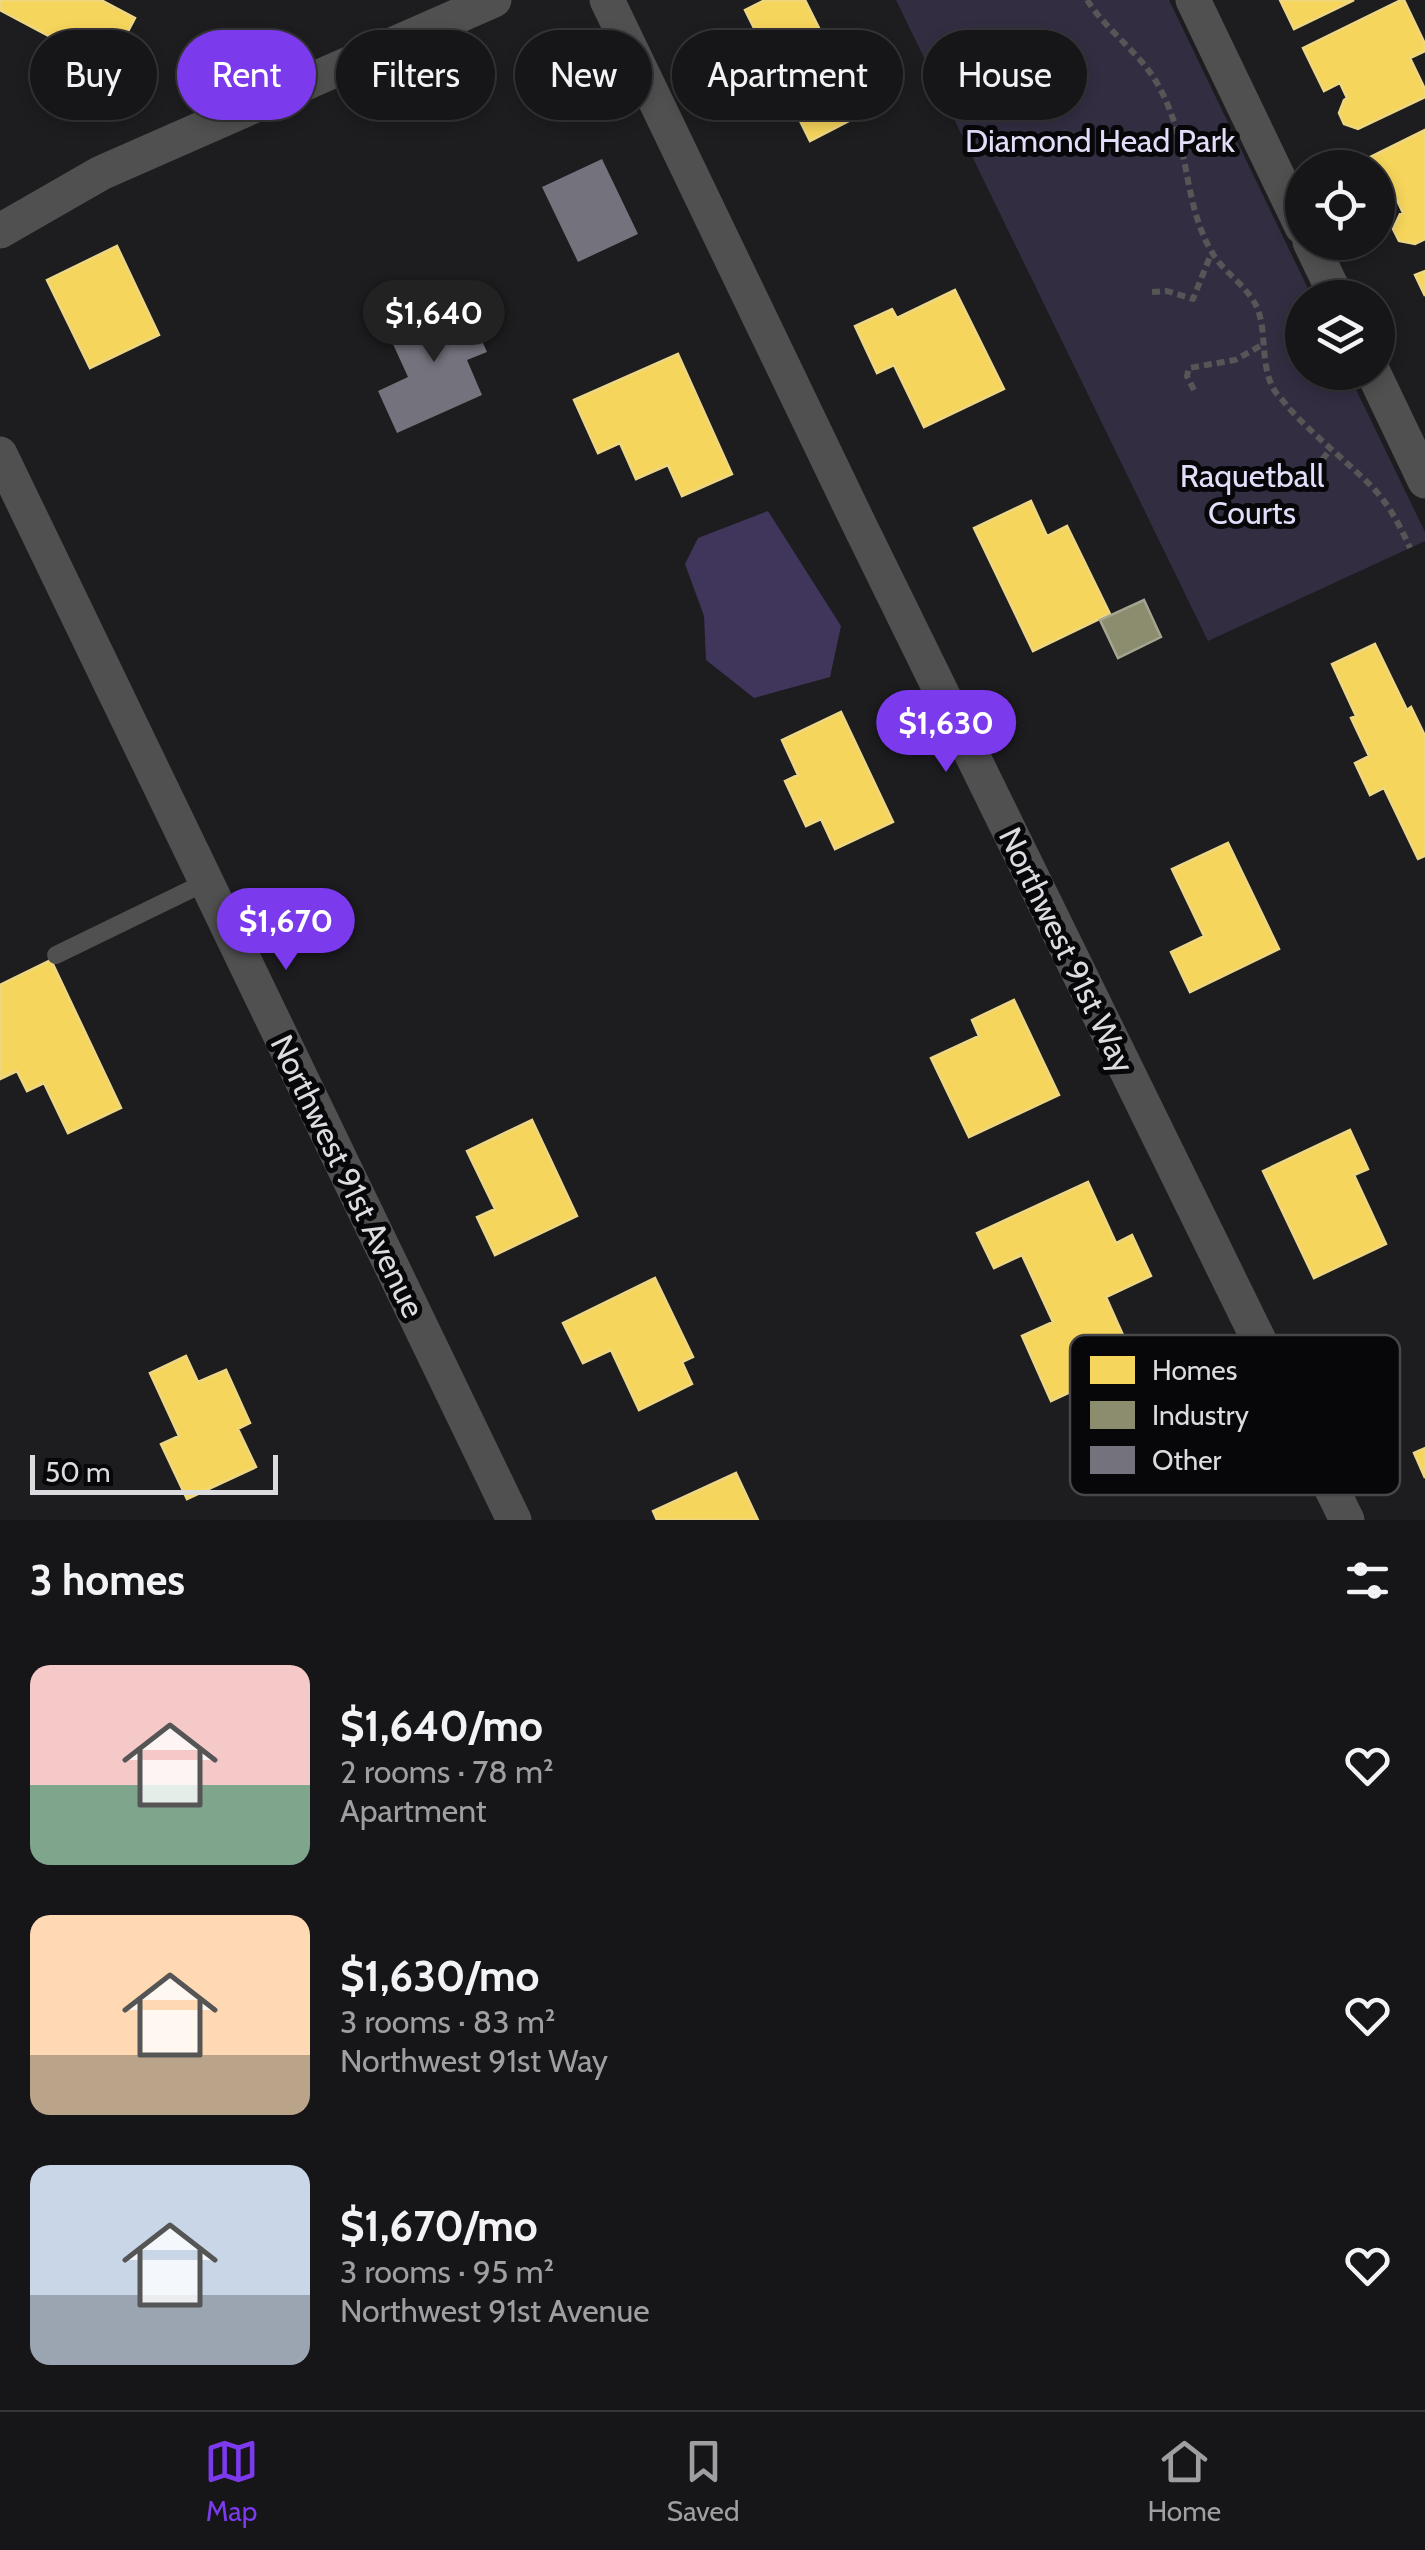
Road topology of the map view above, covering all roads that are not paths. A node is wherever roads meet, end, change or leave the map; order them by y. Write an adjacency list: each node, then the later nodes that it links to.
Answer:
1 (494, 0): 5 (street)
2 (607, 0): 11 (street, Northwest 91st Way)
3 (1193, 0): 4 (street)
4 (1285, 192)
5 (0, 231)
6 (1382, 390): 8 (street)
7 (0, 454): 9 (street, Northwest 91st Avenue)
8 (1425, 481)
9 (206, 882): 10 (lane); 13 (street, Northwest 91st Avenue)
10 (56, 955)
11 (1256, 1335)
12 (1335, 1495): 14 (street, Northwest 91st Way)
13 (514, 1520)
14 (1347, 1520)

